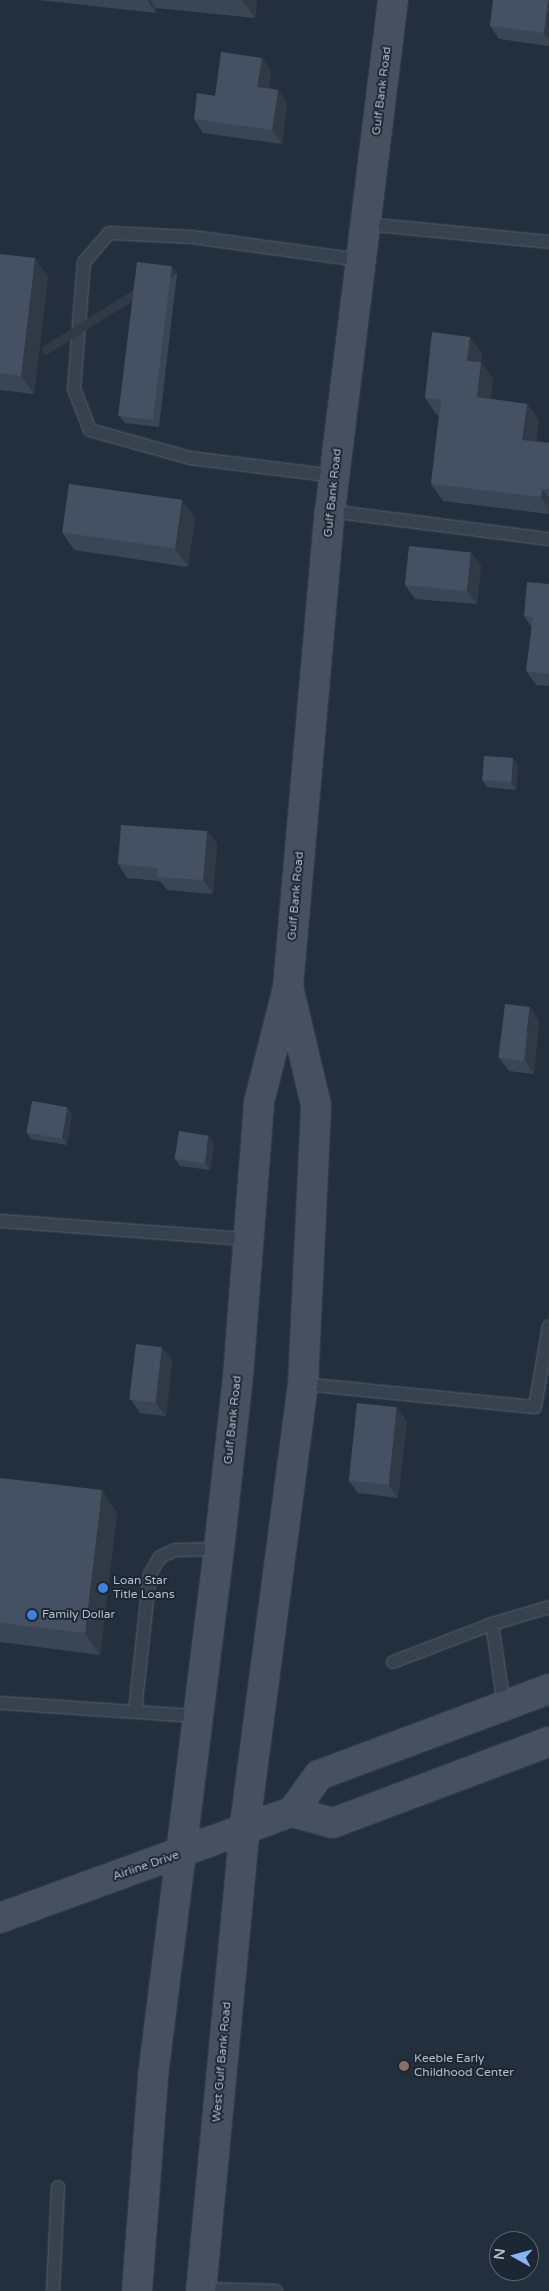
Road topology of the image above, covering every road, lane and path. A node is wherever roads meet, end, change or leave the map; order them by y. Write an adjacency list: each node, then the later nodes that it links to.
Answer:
1 (393, 0): 2 (main road, Gulf Bank Road)
2 (366, 224): 3 (lane); 4 (main road, Gulf Bank Road)
3 (549, 242)
4 (361, 260): 5 (main road, Gulf Bank Road); 5 (lane)
5 (335, 476): 6 (main road, Gulf Bank Road)
6 (330, 511): 7 (lane); 8 (main road, Gulf Bank Road)
7 (549, 539)
8 (288, 988): 10 (main road, Gulf Bank Road); 12 (main road, Gulf Bank Road)
9 (0, 1221): 10 (lane)
10 (246, 1239): 13 (main road, Gulf Bank Road)
11 (549, 1326): 12 (lane)
12 (303, 1384): 24 (main road, Gulf Bank Road)
13 (219, 1549): 20 (lane); 21 (main road, Gulf Bank Road)
14 (549, 1607): 15 (lane)
15 (492, 1624): 16 (lane); 19 (lane)
16 (393, 1662)
17 (549, 1689): 19 (main road)
18 (0, 1704): 20 (lane)
19 (504, 1705): 23 (main road)
20 (136, 1711): 21 (lane)
21 (197, 1716): 25 (main road, Gulf Bank Road)
22 (549, 1742): 23 (main road)
23 (292, 1812): 24 (main road, Airline Drive)
24 (244, 1832): 25 (main road, Airline Drive); 28 (main road, West Gulf Bank Road)
25 (180, 1854): 26 (main road, Airline Drive); 30 (main road)
26 (0, 1918)
27 (58, 2187): 29 (lane)
28 (201, 2290): 31 (lane)
29 (52, 2291)
30 (137, 2291)
31 (276, 2291)

